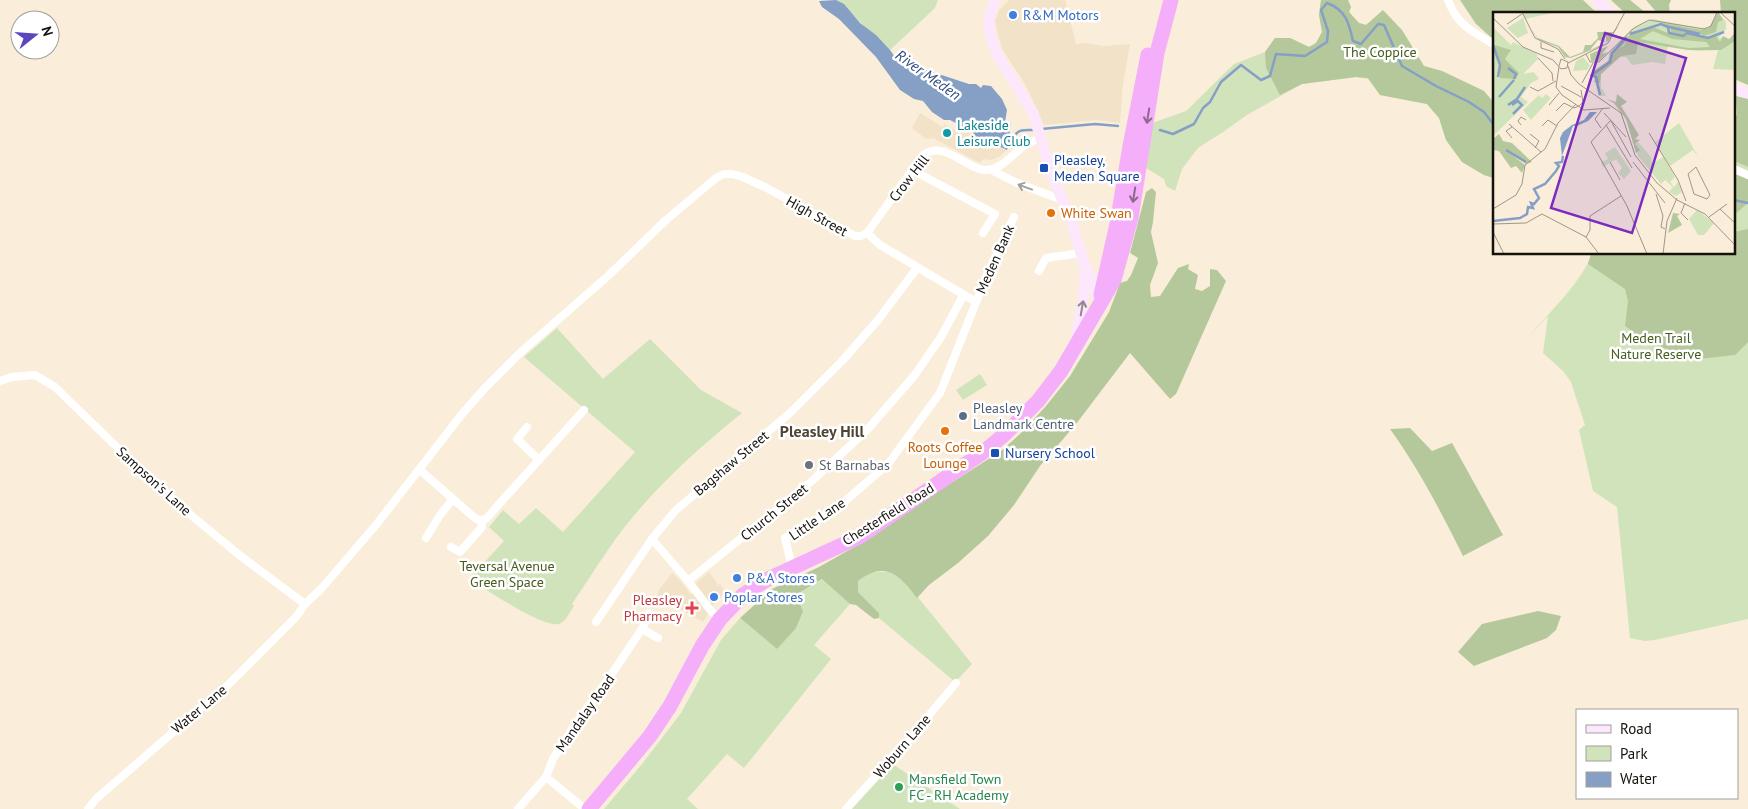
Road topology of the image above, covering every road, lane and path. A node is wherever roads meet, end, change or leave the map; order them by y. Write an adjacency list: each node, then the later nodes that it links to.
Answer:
1 (995, 0): 8 (street, Chesterfield Road)
2 (1160, 0): 24 (highway)
3 (1171, 0): 24 (highway, one-way to 24)
4 (1448, 0): 7 (street)
5 (1597, 0): 6 (street)
6 (1610, 12)
7 (1493, 43)
8 (1041, 137): 9 (street); 14 (street, Chesterfield Road)
9 (991, 170): 11 (street, Crow Hill); 14 (street, one-way to 9)
10 (1736, 170): 13 (street)
11 (914, 171): 16 (street, Crow Hill); 17 (street)
12 (732, 174): 16 (street, High Street); 30 (street, Water Lane)
13 (1748, 175)
14 (1061, 196): 18 (street, Chesterfield Road)
15 (1014, 217): 23 (street, Meden Bank)
16 (867, 233): 20 (street, High Street)
17 (983, 233)
18 (1081, 253): 19 (street, Chesterfield Road); 21 (street)
19 (1085, 267): 24 (street, Chesterfield Road); 25 (street, Chesterfield Road, one-way to 19)
20 (917, 268): 22 (street, High Street); 34 (street, Bagshaw Street)
21 (1039, 271)
22 (963, 296): 23 (street, High Street); 37 (street, Church Street)
23 (976, 302): 36 (street, Little Lane)
24 (1100, 304): 25 (highway, Chesterfield Road)
25 (1074, 350): 36 (highway, Chesterfield Road)
26 (0, 381): 38 (street, Sampson's Lane)
27 (584, 410): 29 (street)
28 (527, 427): 29 (street)
29 (539, 460): 32 (street)
30 (420, 470): 31 (street); 38 (street, Water Lane)
31 (454, 499): 32 (street); 33 (street)
32 (481, 520): 35 (street)
33 (426, 538)
34 (652, 539): 37 (street); 41 (street, Bagshaw Street)
35 (451, 547)
36 (792, 567): 40 (highway, Chesterfield Road)
37 (688, 581): 40 (street)
38 (305, 604): 46 (street, Water Lane)
39 (649, 614): 42 (street, Mandalay Road)
40 (720, 619): 49 (highway, Chesterfield Road)
41 (596, 622)
42 (642, 629): 43 (street); 45 (street, Mandalay Road)
43 (658, 638)
44 (956, 683): 50 (street, Woburn Lane)
45 (546, 777): 47 (street, Mandalay Road); 48 (street)
46 (88, 809)
47 (518, 809)
48 (585, 809)
49 (590, 809)
50 (846, 809)

